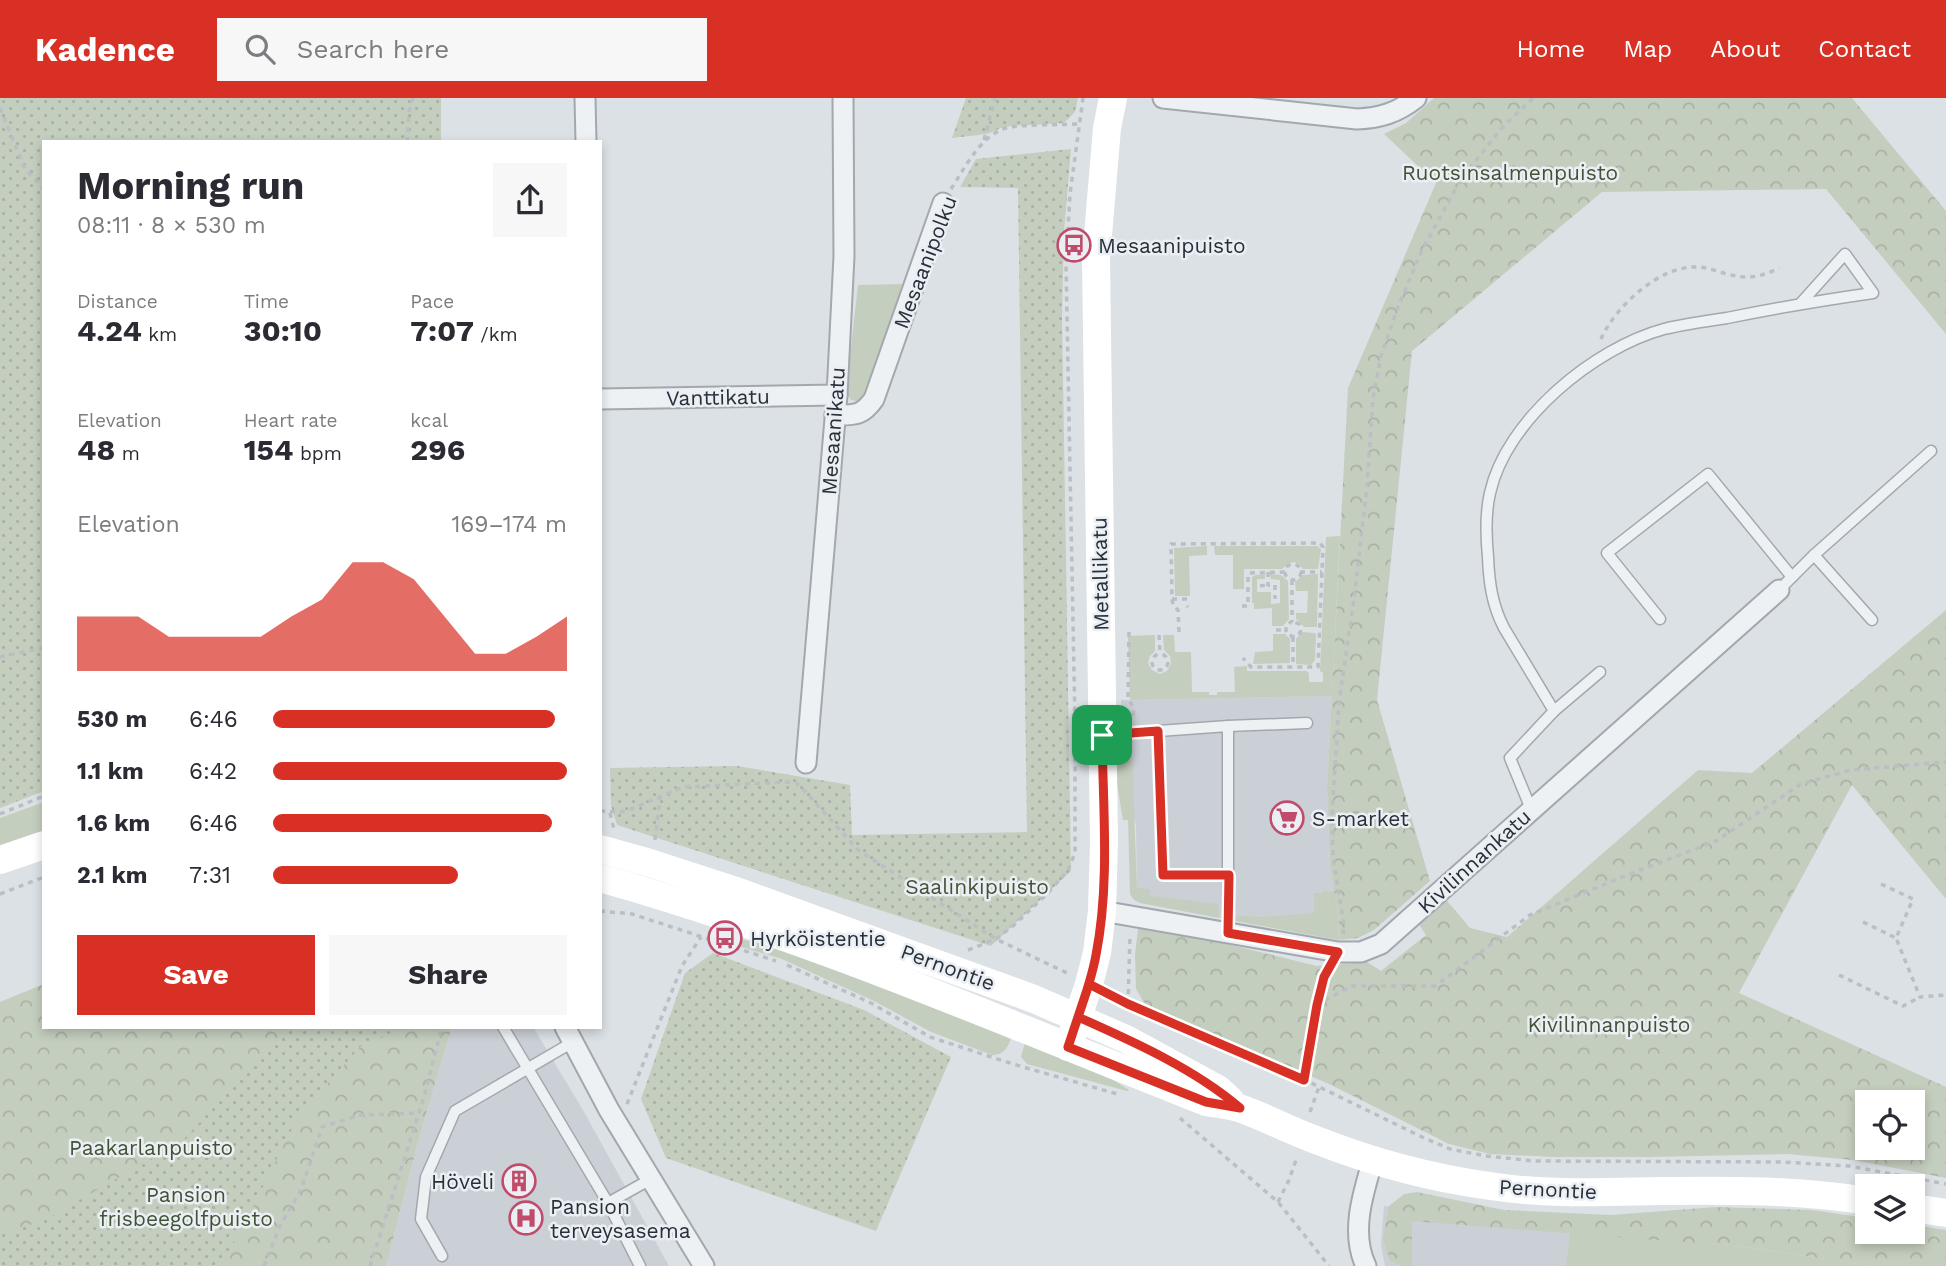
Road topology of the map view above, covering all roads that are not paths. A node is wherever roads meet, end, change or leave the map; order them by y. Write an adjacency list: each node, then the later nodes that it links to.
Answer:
1 (585, 98): 6 (street)
2 (843, 98): 9 (street, Mesaanikatu)
3 (1113, 98): 22 (street, Metallikatu)
4 (1163, 98): 5 (street)
5 (1416, 98)
6 (586, 140)
7 (943, 203): 11 (street, Mesaanipolku)
8 (1800, 304): 8 (lane); 18 (lane)
9 (837, 395): 10 (street, Vanttikatu); 11 (street, Mesaanikatu)
10 (602, 399)
11 (835, 415): 23 (street, Mesaanikatu)
12 (1931, 450): 13 (lane)
13 (1814, 555): 14 (lane); 16 (lane)
14 (1785, 583): 15 (lane); 24 (street, Kivilinnankatu)
15 (1660, 619)
16 (1872, 620)
17 (1600, 672): 18 (lane)
18 (1554, 711): 24 (lane)
19 (1307, 723): 20 (lane)
20 (1228, 726): 21 (lane); 28 (lane)
21 (1158, 731): 22 (lane); 28 (lane)
22 (1102, 735): 30 (street, Metallikatu)
23 (806, 763)
24 (1531, 809): 31 (street, Kivilinnankatu)
25 (42, 846): 27 (street)
26 (602, 850): 32 (street, Pernontie)
27 (0, 860)
28 (1229, 875): 31 (lane)
29 (602, 879): 35 (street, Pernontie)
30 (1102, 911): 31 (street, Kivilinnankatu); 32 (street, Metallikatu)
31 (1228, 933)
32 (1078, 1017): 35 (street, Metallikatu); 37 (street, Pernontie)
33 (504, 1029): 36 (lane)
34 (569, 1035): 36 (lane); 39 (street)
35 (1068, 1047): 37 (street, Pernontie)
36 (529, 1070): 41 (lane); 44 (lane)
37 (1240, 1108): 38 (street, Pernontie)
38 (1373, 1160): 40 (street, Pernontie); 47 (street)
39 (651, 1179): 41 (lane); 46 (street)
40 (1855, 1200)
41 (608, 1203): 45 (lane)
42 (1925, 1210): 43 (street)
43 (1946, 1213)
44 (442, 1256)
45 (640, 1266)
46 (704, 1266)
47 (1366, 1266)

